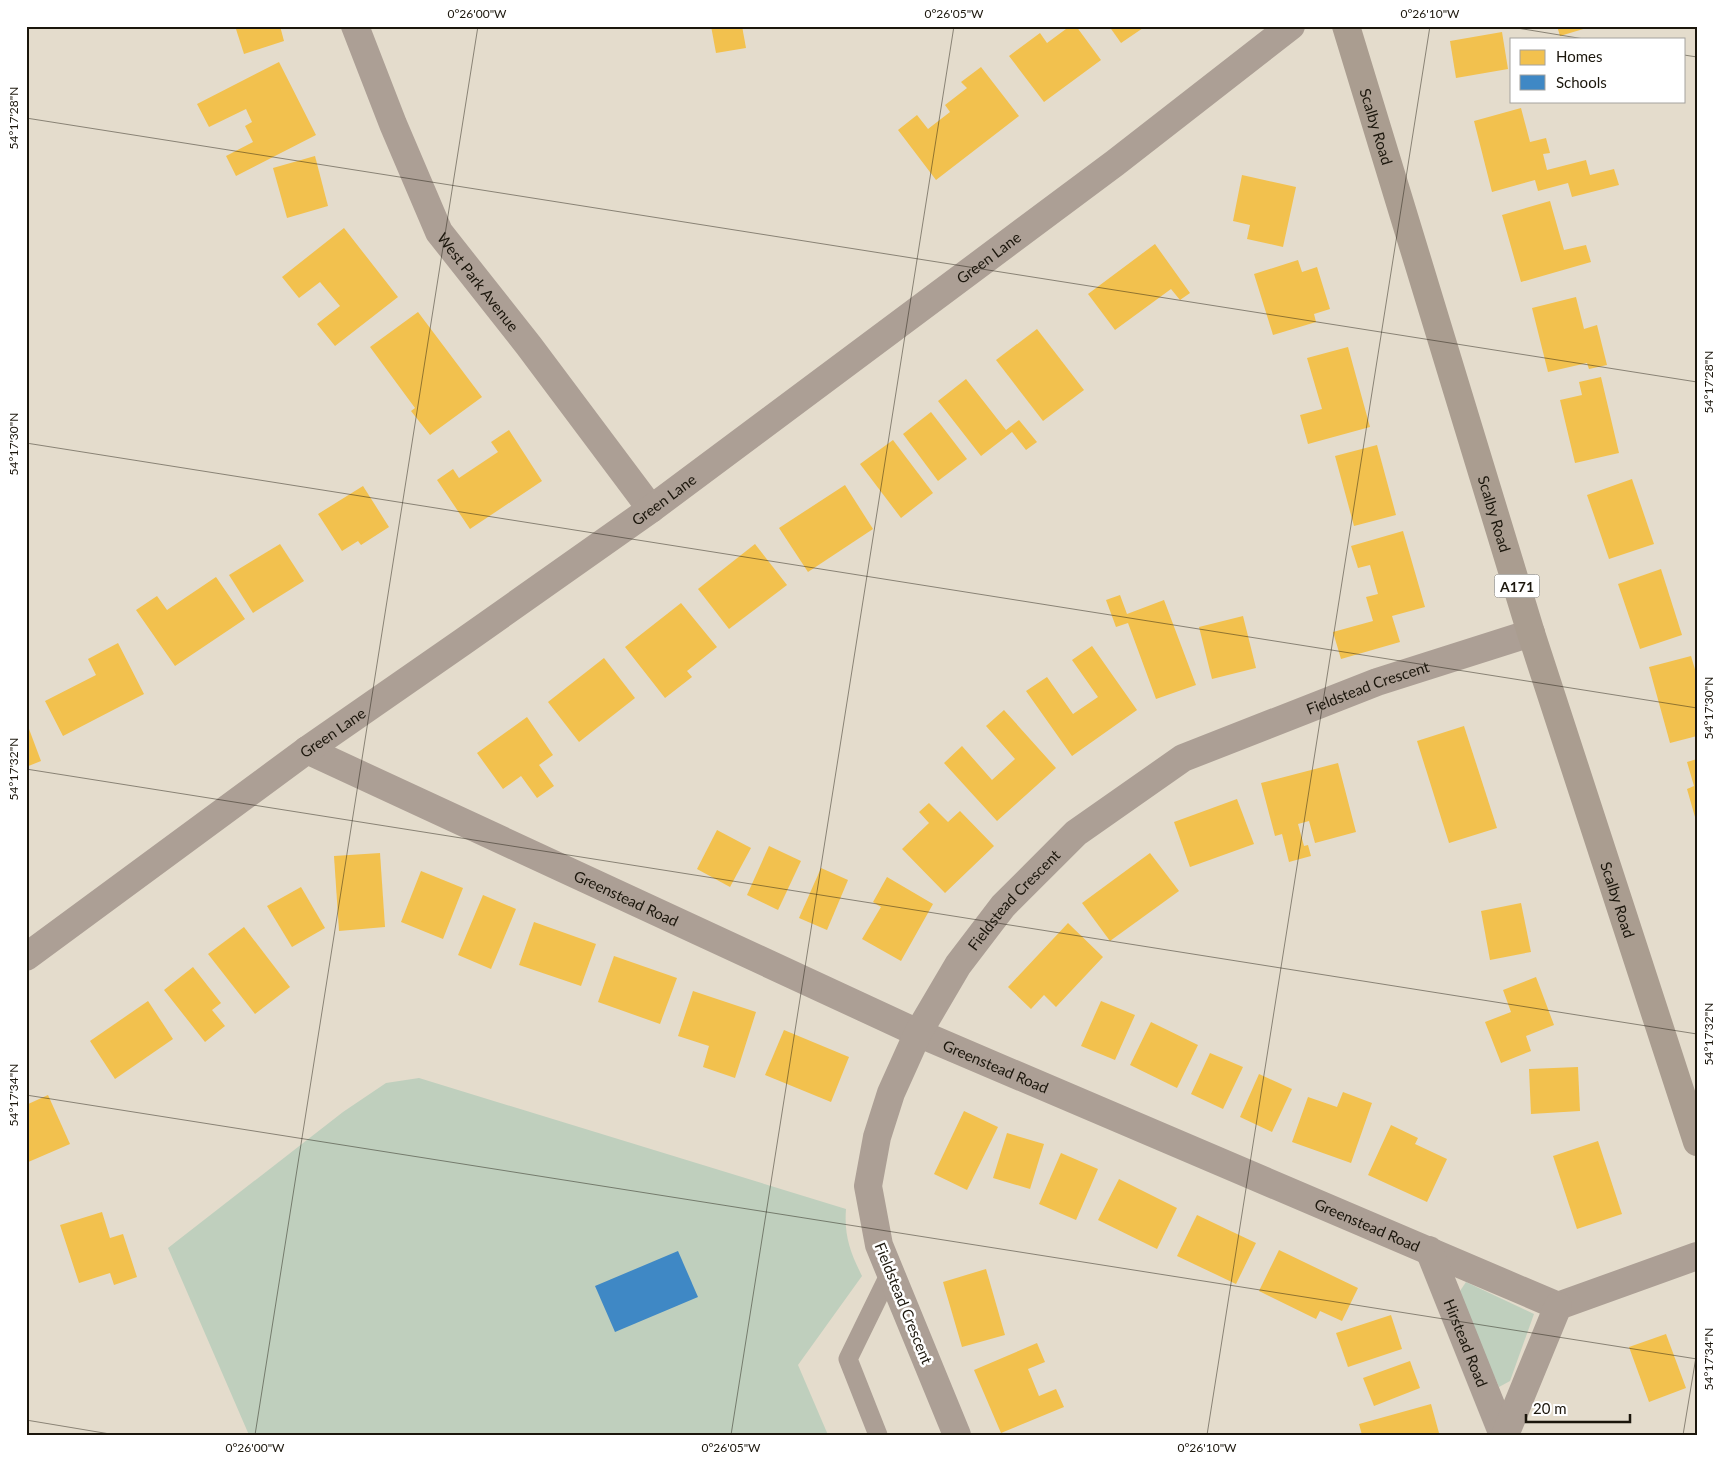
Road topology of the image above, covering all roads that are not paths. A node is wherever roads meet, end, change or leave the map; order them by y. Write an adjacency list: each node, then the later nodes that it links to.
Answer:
1 (355, 26): 4 (street, West Park Avenue)
2 (1291, 26): 4 (street, Green Lane)
3 (1346, 26): 5 (highway, Scalby Road / A171)
4 (651, 509): 6 (street, Green Lane)
5 (1531, 633): 8 (street, Fieldstead Crescent); 9 (highway, Scalby Road / A171)
6 (307, 750): 7 (street, Green Lane); 8 (street, Greenstead Road)
7 (26, 957)
8 (918, 1033): 10 (street, Greenstead Road); 12 (street, Fieldstead Crescent)
9 (1697, 1142)
10 (1429, 1250): 13 (street, Greenstead Road); 16 (street, Hirstead Road)
11 (1697, 1256): 13 (street)
12 (890, 1273): 14 (lane); 15 (street, Fieldstead Crescent)
13 (1558, 1306): 16 (street)
14 (878, 1435)
15 (957, 1435)
16 (1504, 1435)

